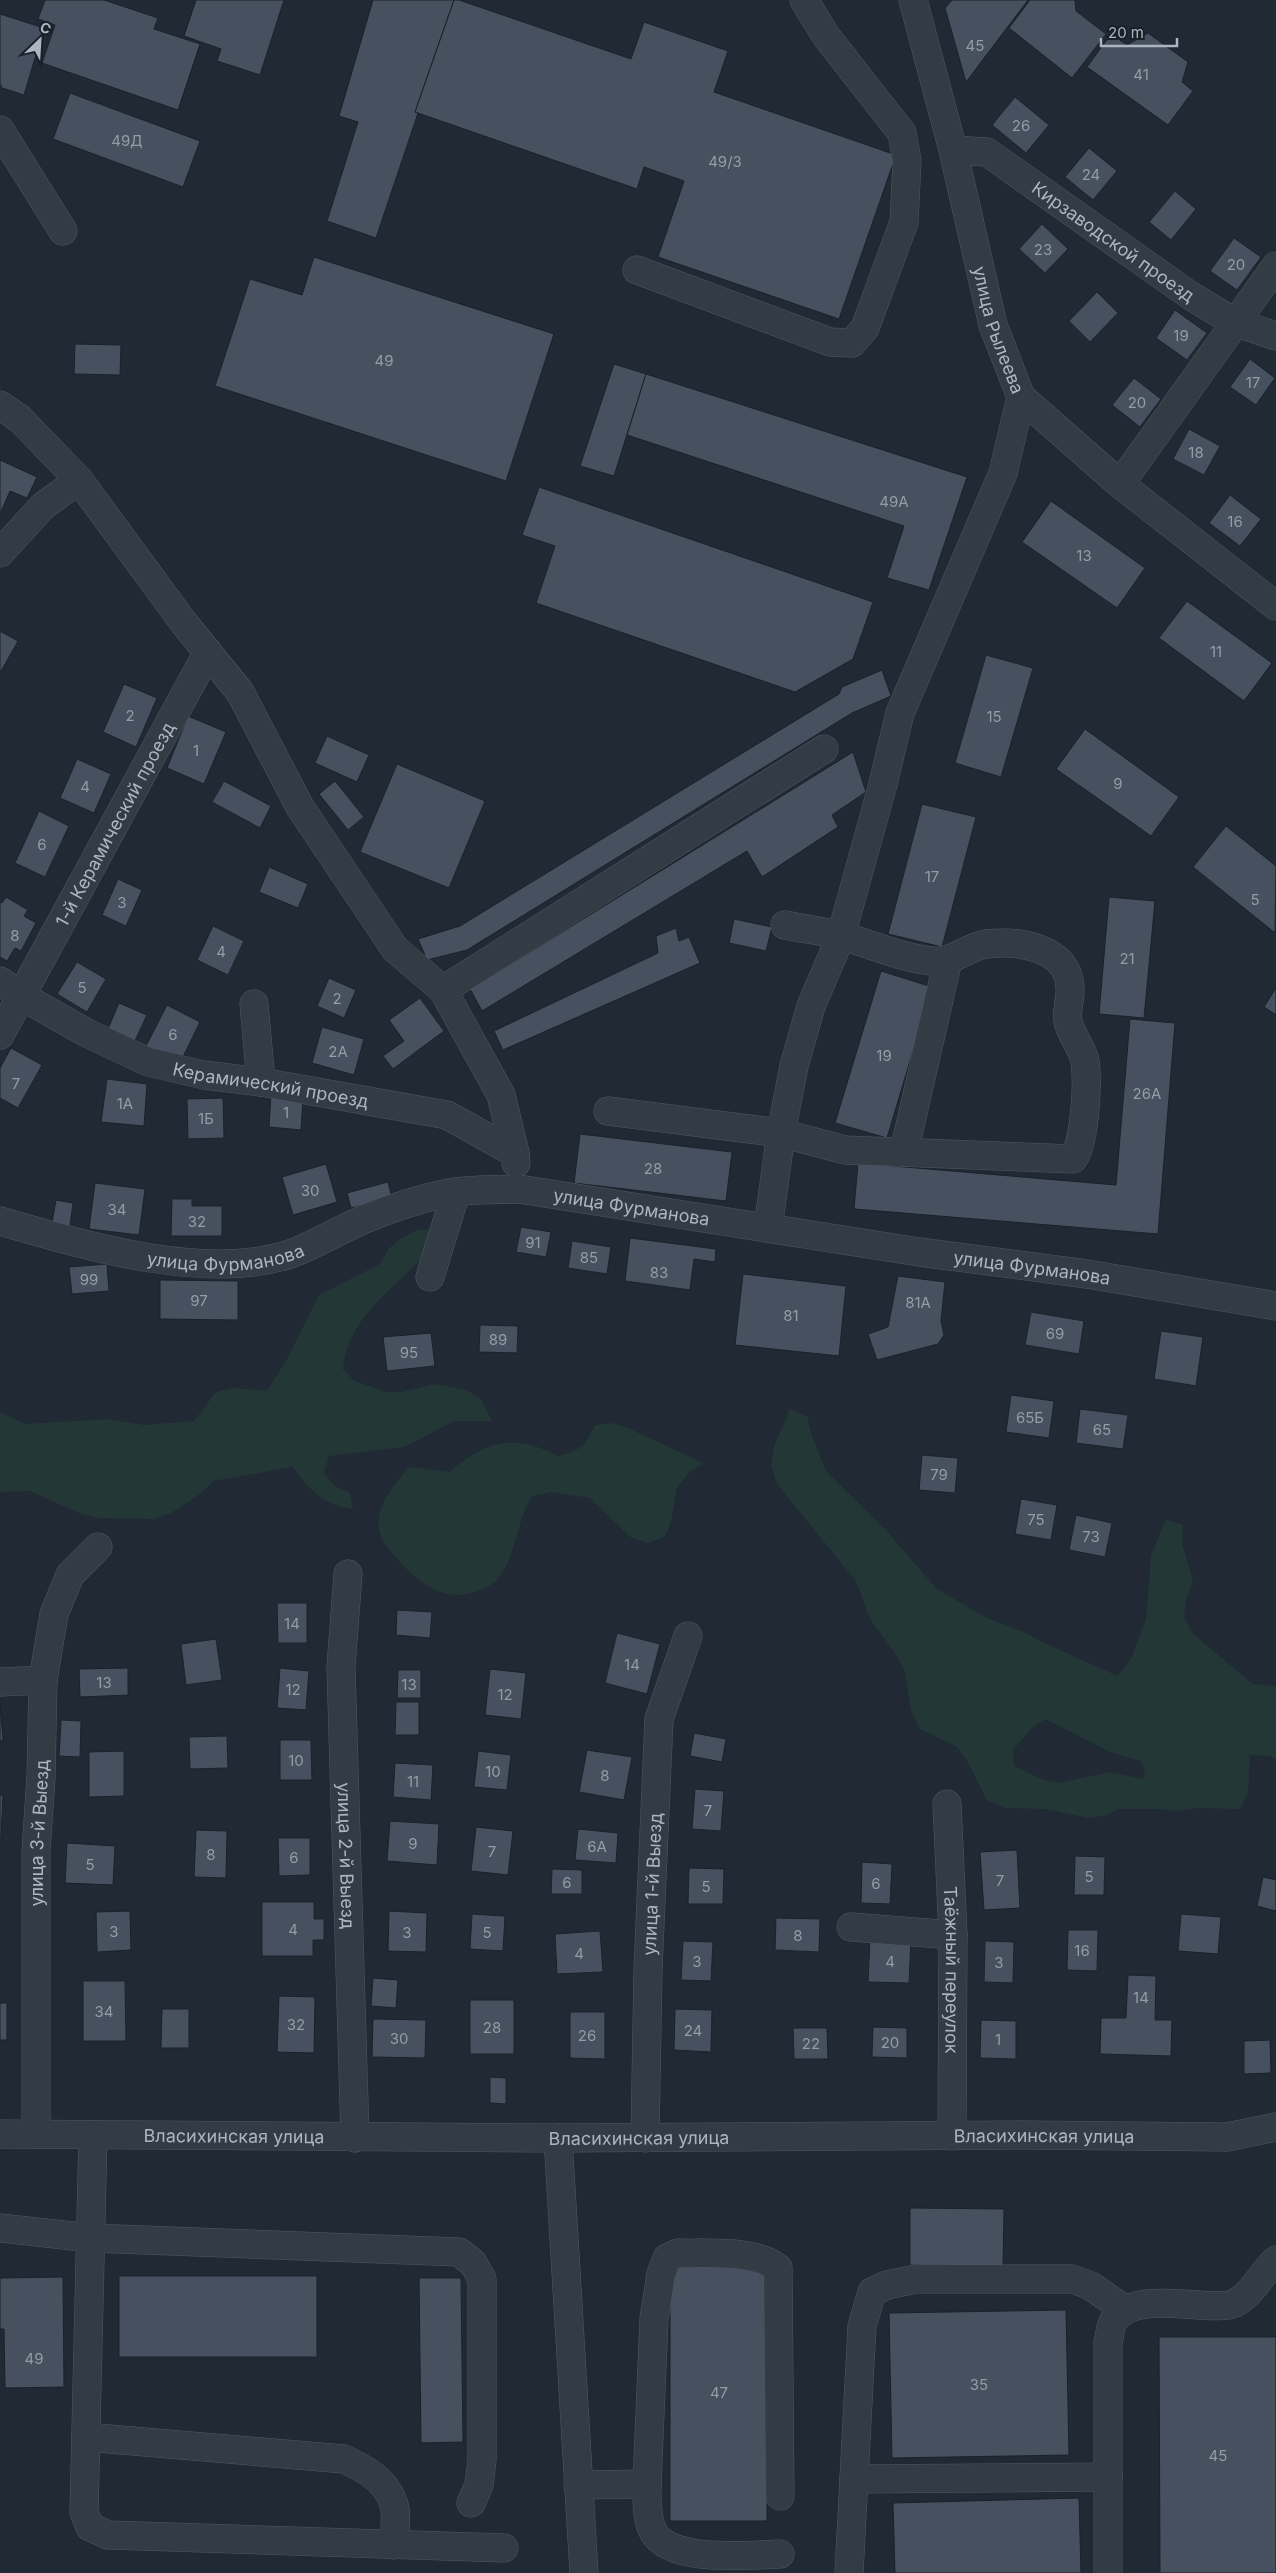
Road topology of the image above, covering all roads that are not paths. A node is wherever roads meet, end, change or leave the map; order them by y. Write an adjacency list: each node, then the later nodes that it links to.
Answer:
1 (804, 0): 7 (street)
2 (913, 0): 4 (street, улица Рылеева)
3 (0, 130): 5 (street)
4 (953, 150): 8 (street, Кирзаводской проезд); 10 (street, улица Рылеева)
5 (63, 231)
6 (1276, 266): 8 (street)
7 (637, 270)
8 (1234, 322): 9 (street, Кирзаводской проезд); 13 (street)
9 (1276, 336)
10 (1021, 396): 13 (street, улица Рылеева); 19 (street)
11 (0, 405): 12 (street)
12 (79, 480): 14 (street); 16 (street)
13 (1120, 484): 15 (street, улица Рылеева)
14 (0, 553)
15 (1276, 606)
16 (208, 652): 22 (street); 23 (street, 1-й Керамический проезд)
17 (824, 749): 22 (street)
18 (785, 926): 19 (street)
19 (841, 936): 20 (street); 28 (street)
20 (948, 960): 29 (street); 29 (street)
21 (0, 981): 23 (street, Керамический проезд)
22 (443, 990): 30 (street)
23 (23, 997): 25 (street, 1-й Керамический проезд); 26 (street, Керамический проезд)
24 (254, 1004): 26 (street)
25 (0, 1036)
26 (261, 1082): 30 (street, Керамический проезд)
27 (608, 1111): 28 (street)
28 (781, 1133): 29 (street); 34 (street)
29 (904, 1152)
30 (515, 1153): 31 (street)
31 (520, 1189): 32 (street, улица Фурманова); 34 (street, улица Фурманова)
32 (456, 1192): 33 (street, улица Фурманова); 35 (street)
33 (0, 1221)
34 (768, 1228): 36 (street, улица Фурманова)
35 (430, 1277)
36 (1276, 1306)
37 (98, 1547): 40 (street, улица 3-й Выезд)
38 (348, 1574): 50 (street, улица 2-й Выезд)
39 (688, 1636): 52 (street, улица 1-й Выезд)
40 (43, 1680): 41 (street); 47 (street, улица 3-й Выезд)
41 (0, 1682)
42 (947, 1804): 44 (street, Таёжный переулок)
43 (851, 1927): 44 (street)
44 (953, 1935): 49 (street, Таёжный переулок)
45 (1276, 2127): 49 (street, Власихинская улица)
46 (0, 2134): 47 (street, Власихинская улица)
47 (36, 2134): 48 (street, Власихинская улица)
48 (93, 2135): 50 (street, Власихинская улица); 54 (street)
49 (952, 2136): 52 (street, Власихинская улица)
50 (355, 2138): 51 (street, Власихинская улица)
51 (558, 2138): 52 (street, Власихинская улица); 61 (street)
52 (645, 2138)
53 (0, 2228): 54 (street)
54 (91, 2238): 57 (street); 63 (street)
55 (1276, 2260): 56 (street)
56 (1124, 2309): 58 (street); 59 (street)
57 (86, 2437): 64 (street); 64 (street)
58 (1108, 2478): 59 (street); 69 (street)
59 (854, 2479): 68 (street)
60 (647, 2484): 61 (street); 62 (street); 66 (street)
61 (578, 2485): 67 (street)
62 (780, 2496)
63 (471, 2503)
64 (394, 2545): 65 (street)
65 (504, 2548)
66 (780, 2554)
67 (584, 2573)
68 (849, 2573)
69 (1108, 2573)

